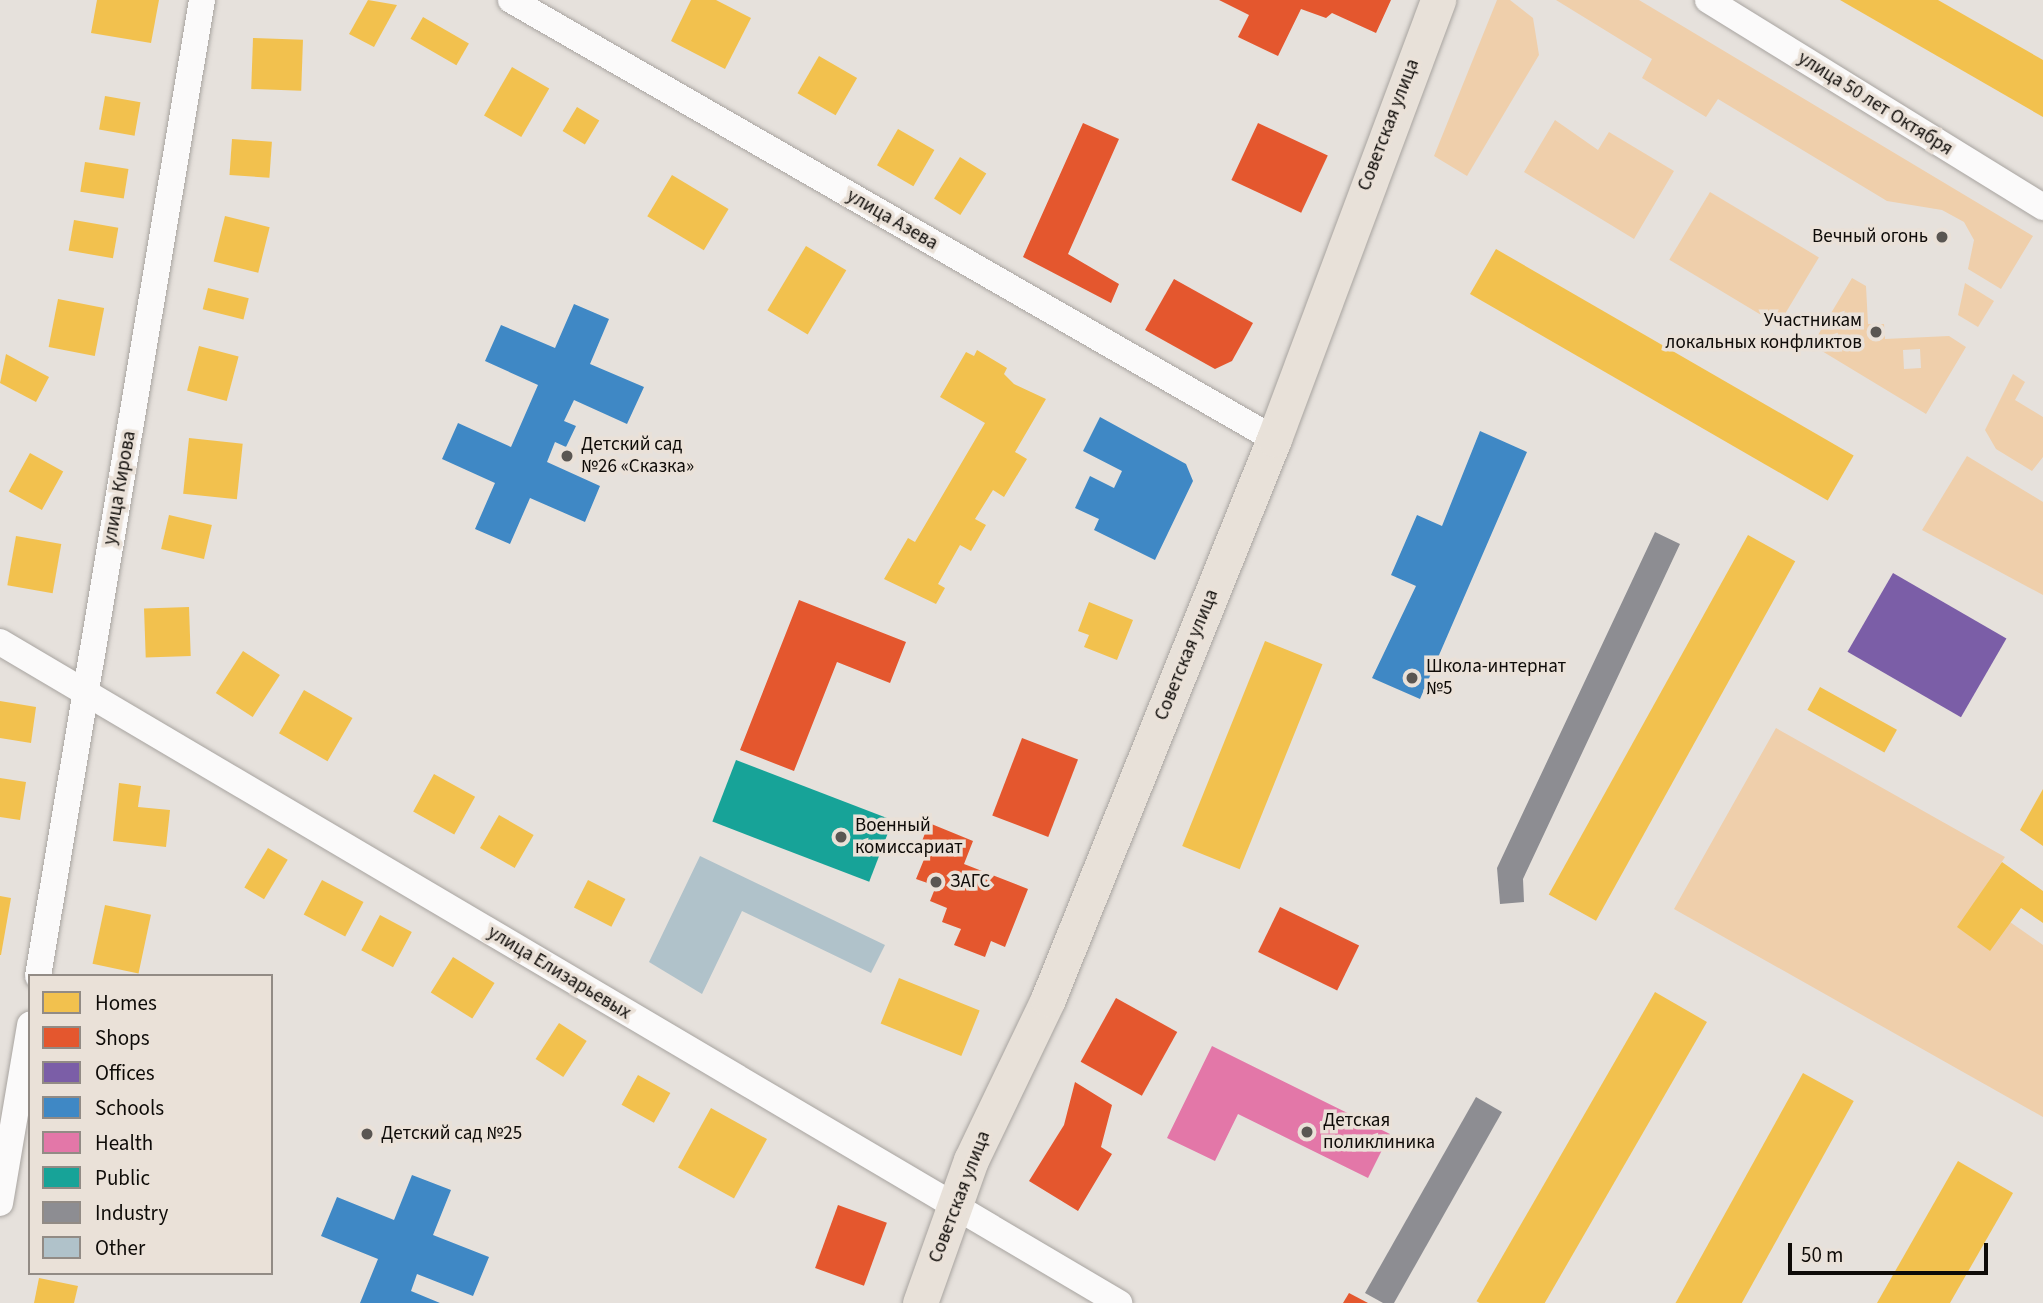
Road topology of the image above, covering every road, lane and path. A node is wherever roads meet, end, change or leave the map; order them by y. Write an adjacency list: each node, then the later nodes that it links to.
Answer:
1 (202, 0): 8 (street, улица Кирова)
2 (511, 0): 6 (street, улица Азева)
3 (1438, 0): 6 (main road, Советская улица)
4 (1708, 0): 5 (street, улица 50 лет Октября)
5 (2043, 207)
6 (1274, 439): 12 (main road, Советская улица)
7 (0, 642): 8 (street, улица Елизарьевых)
8 (85, 693): 9 (street, улица Кирова); 12 (street, улица Елизарьевых)
9 (38, 974)
10 (28, 1038): 11 (street)
11 (0, 1203)
12 (955, 1208): 13 (main road, Советская улица); 14 (street, улица Елизарьевых)
13 (920, 1303)
14 (1119, 1303)

